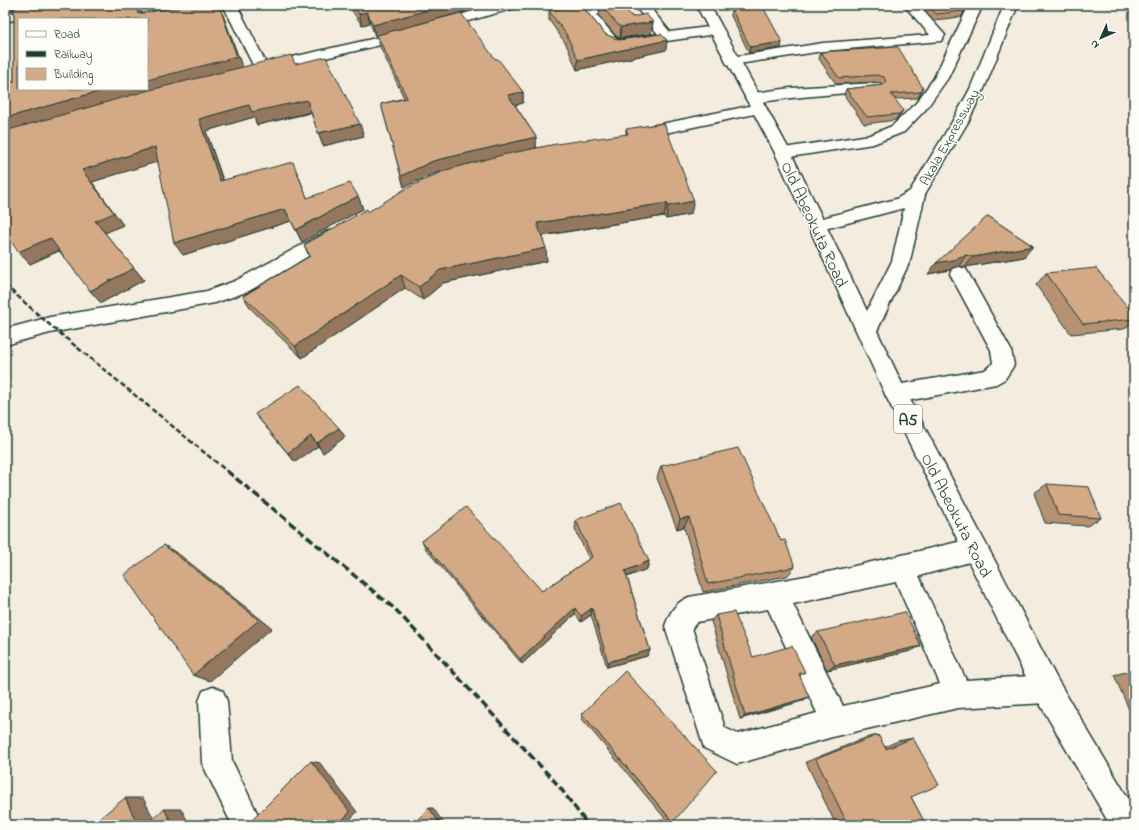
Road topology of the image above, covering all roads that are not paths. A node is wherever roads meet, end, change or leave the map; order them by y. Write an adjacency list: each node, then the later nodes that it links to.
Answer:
1 (67, 5): 10 (main road)
2 (230, 5): 14 (main road)
3 (510, 5): 14 (main road)
4 (614, 5): 12 (main road)
5 (641, 5): 12 (main road)
6 (703, 5): 11 (main road, Old Abeokuta Road / A5)
7 (911, 5): 13 (main road)
8 (976, 5): 19 (main road)
9 (1011, 5): 20 (main road, Akala Expressway)
10 (5, 18)
11 (716, 30): 12 (main road); 13 (main road, Old Abeokuta Road / A5)
12 (667, 37)
13 (732, 61): 17 (main road, Old Abeokuta Road / A5)
14 (262, 69): 15 (main road)
15 (247, 73)
16 (875, 87): 17 (main road)
17 (756, 104): 18 (main road); 19 (main road, Old Abeokuta Road / A5)
18 (619, 138)
19 (783, 153): 21 (main road, Old Abeokuta Road / A5)
20 (916, 195): 21 (main road, Akala Expressway); 24 (main road)
21 (817, 226): 24 (main road, Old Abeokuta Road / A5)
22 (344, 229): 25 (main road)
23 (959, 274): 26 (main road)
24 (866, 332): 26 (main road, Old Abeokuta Road / A5)
25 (5, 337)
26 (896, 394): 27 (main road, Old Abeokuta Road / A5)
27 (975, 550): 28 (main road); 30 (main road, Old Abeokuta Road / A5)
28 (903, 569): 29 (main road); 31 (main road)
29 (775, 596): 33 (main road); 33 (main road)
30 (1047, 689): 31 (main road); 35 (main road, Old Abeokuta Road / A5)
31 (958, 694): 33 (main road)
32 (213, 701): 34 (main road)
33 (836, 722)
34 (248, 825)
35 (1127, 825)

